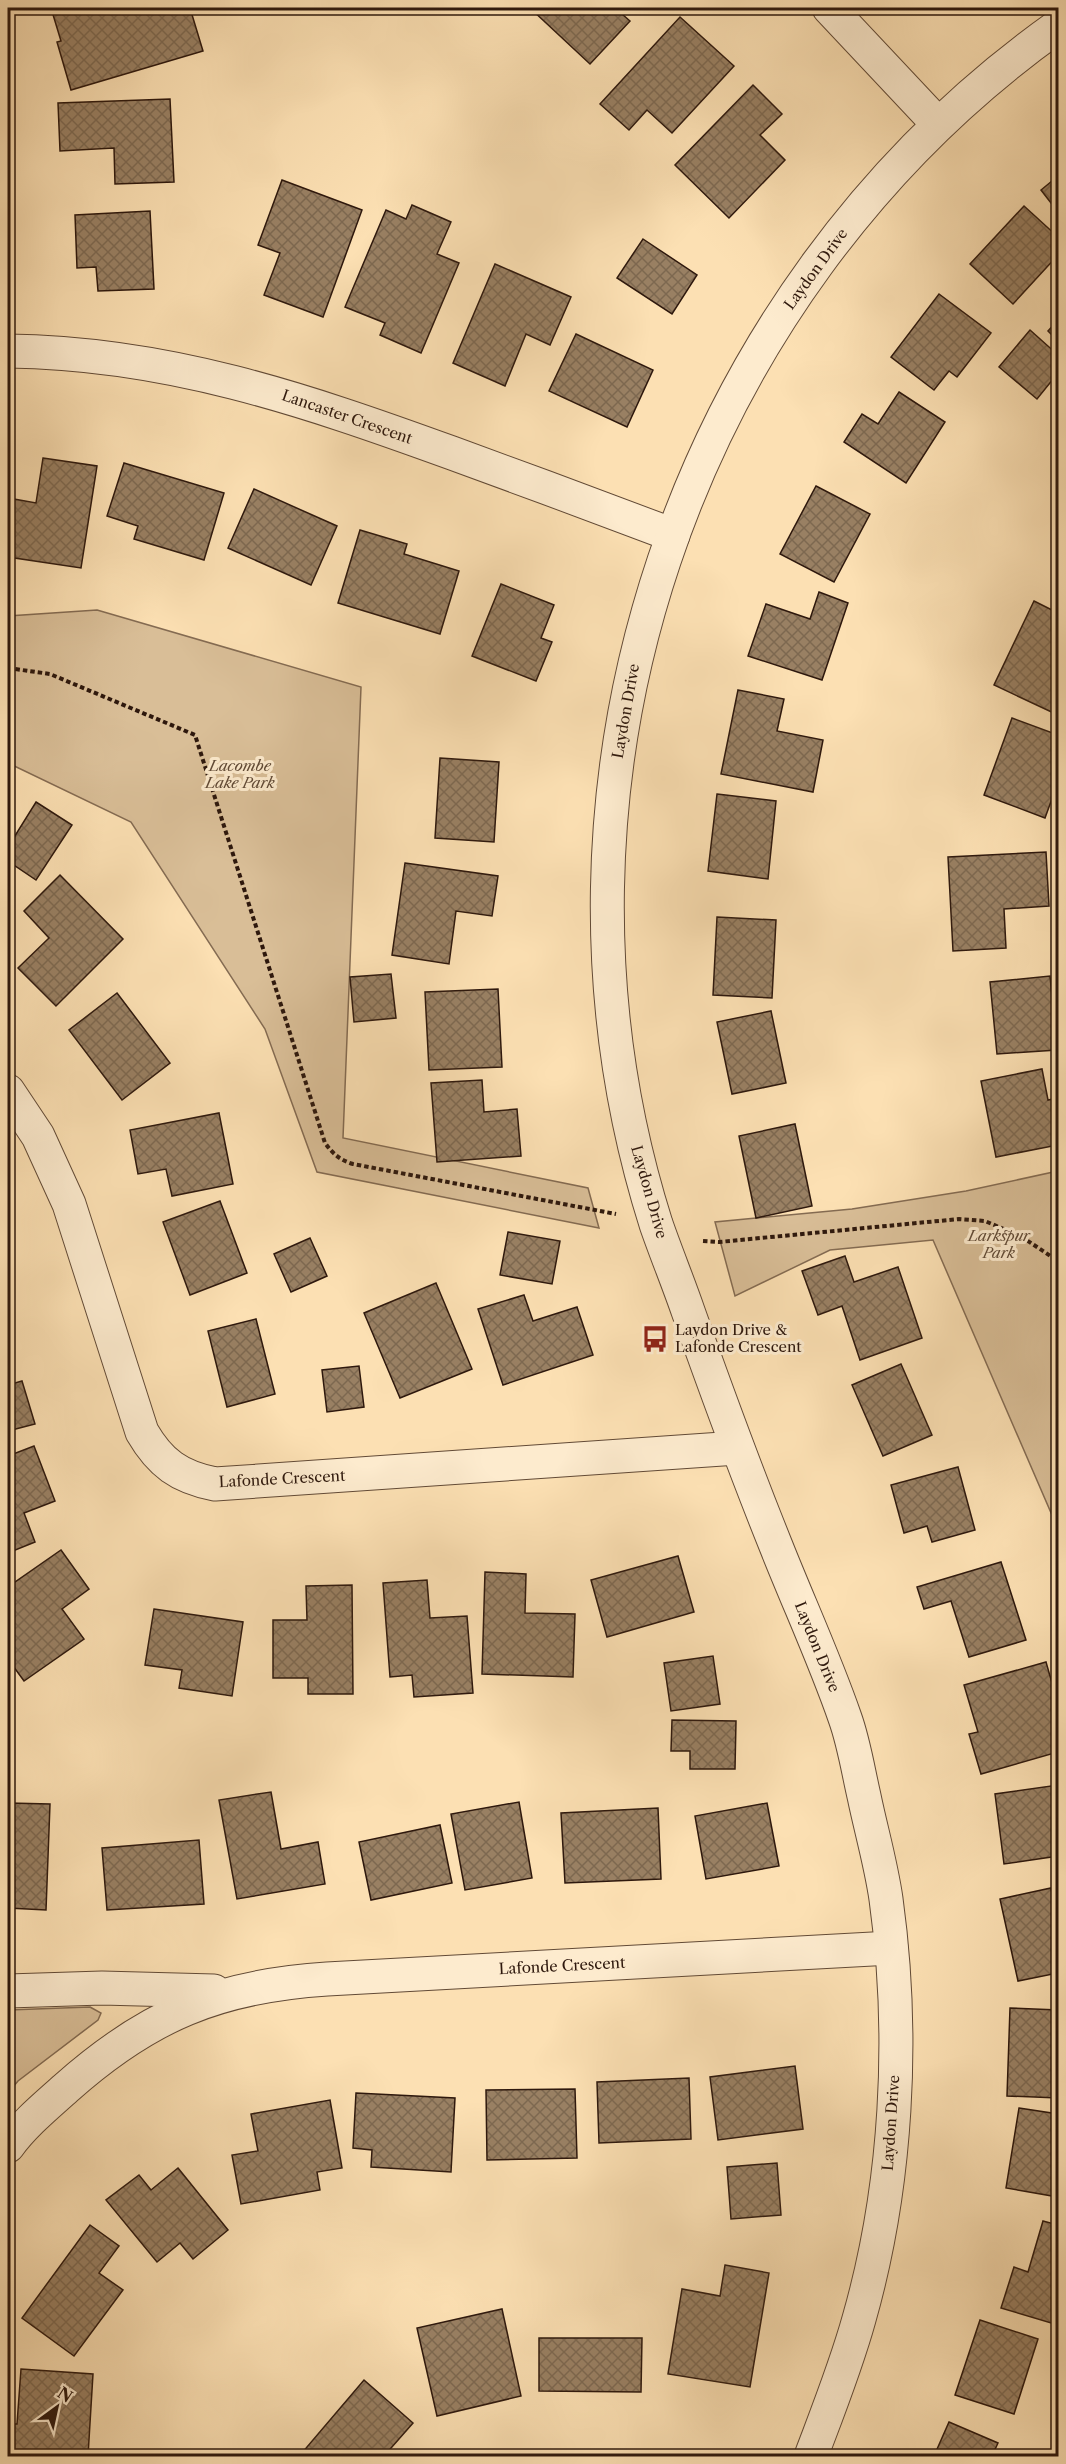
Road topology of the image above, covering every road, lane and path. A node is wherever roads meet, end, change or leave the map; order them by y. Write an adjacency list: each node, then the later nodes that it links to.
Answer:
1 (829, 8): 3 (street)
2 (1059, 26): 3 (street, Laydon Drive)
3 (938, 124): 5 (street, Laydon Drive)
4 (8, 351): 5 (street, Lancaster Crescent)
5 (673, 535): 11 (street, Laydon Drive)
6 (8, 668): 8 (path)
7 (8, 1091): 11 (street, Lafonde Crescent)
8 (620, 1215)
9 (696, 1241): 10 (path)
10 (1059, 1260)
11 (737, 1448): 12 (street, Laydon Drive)
12 (891, 1948): 14 (street, Lafonde Crescent); 16 (street, Laydon Drive)
13 (8, 1991): 14 (street, Lafonde Crescent)
14 (234, 1991): 15 (street, Lafonde Crescent)
15 (8, 2146)
16 (811, 2457)

